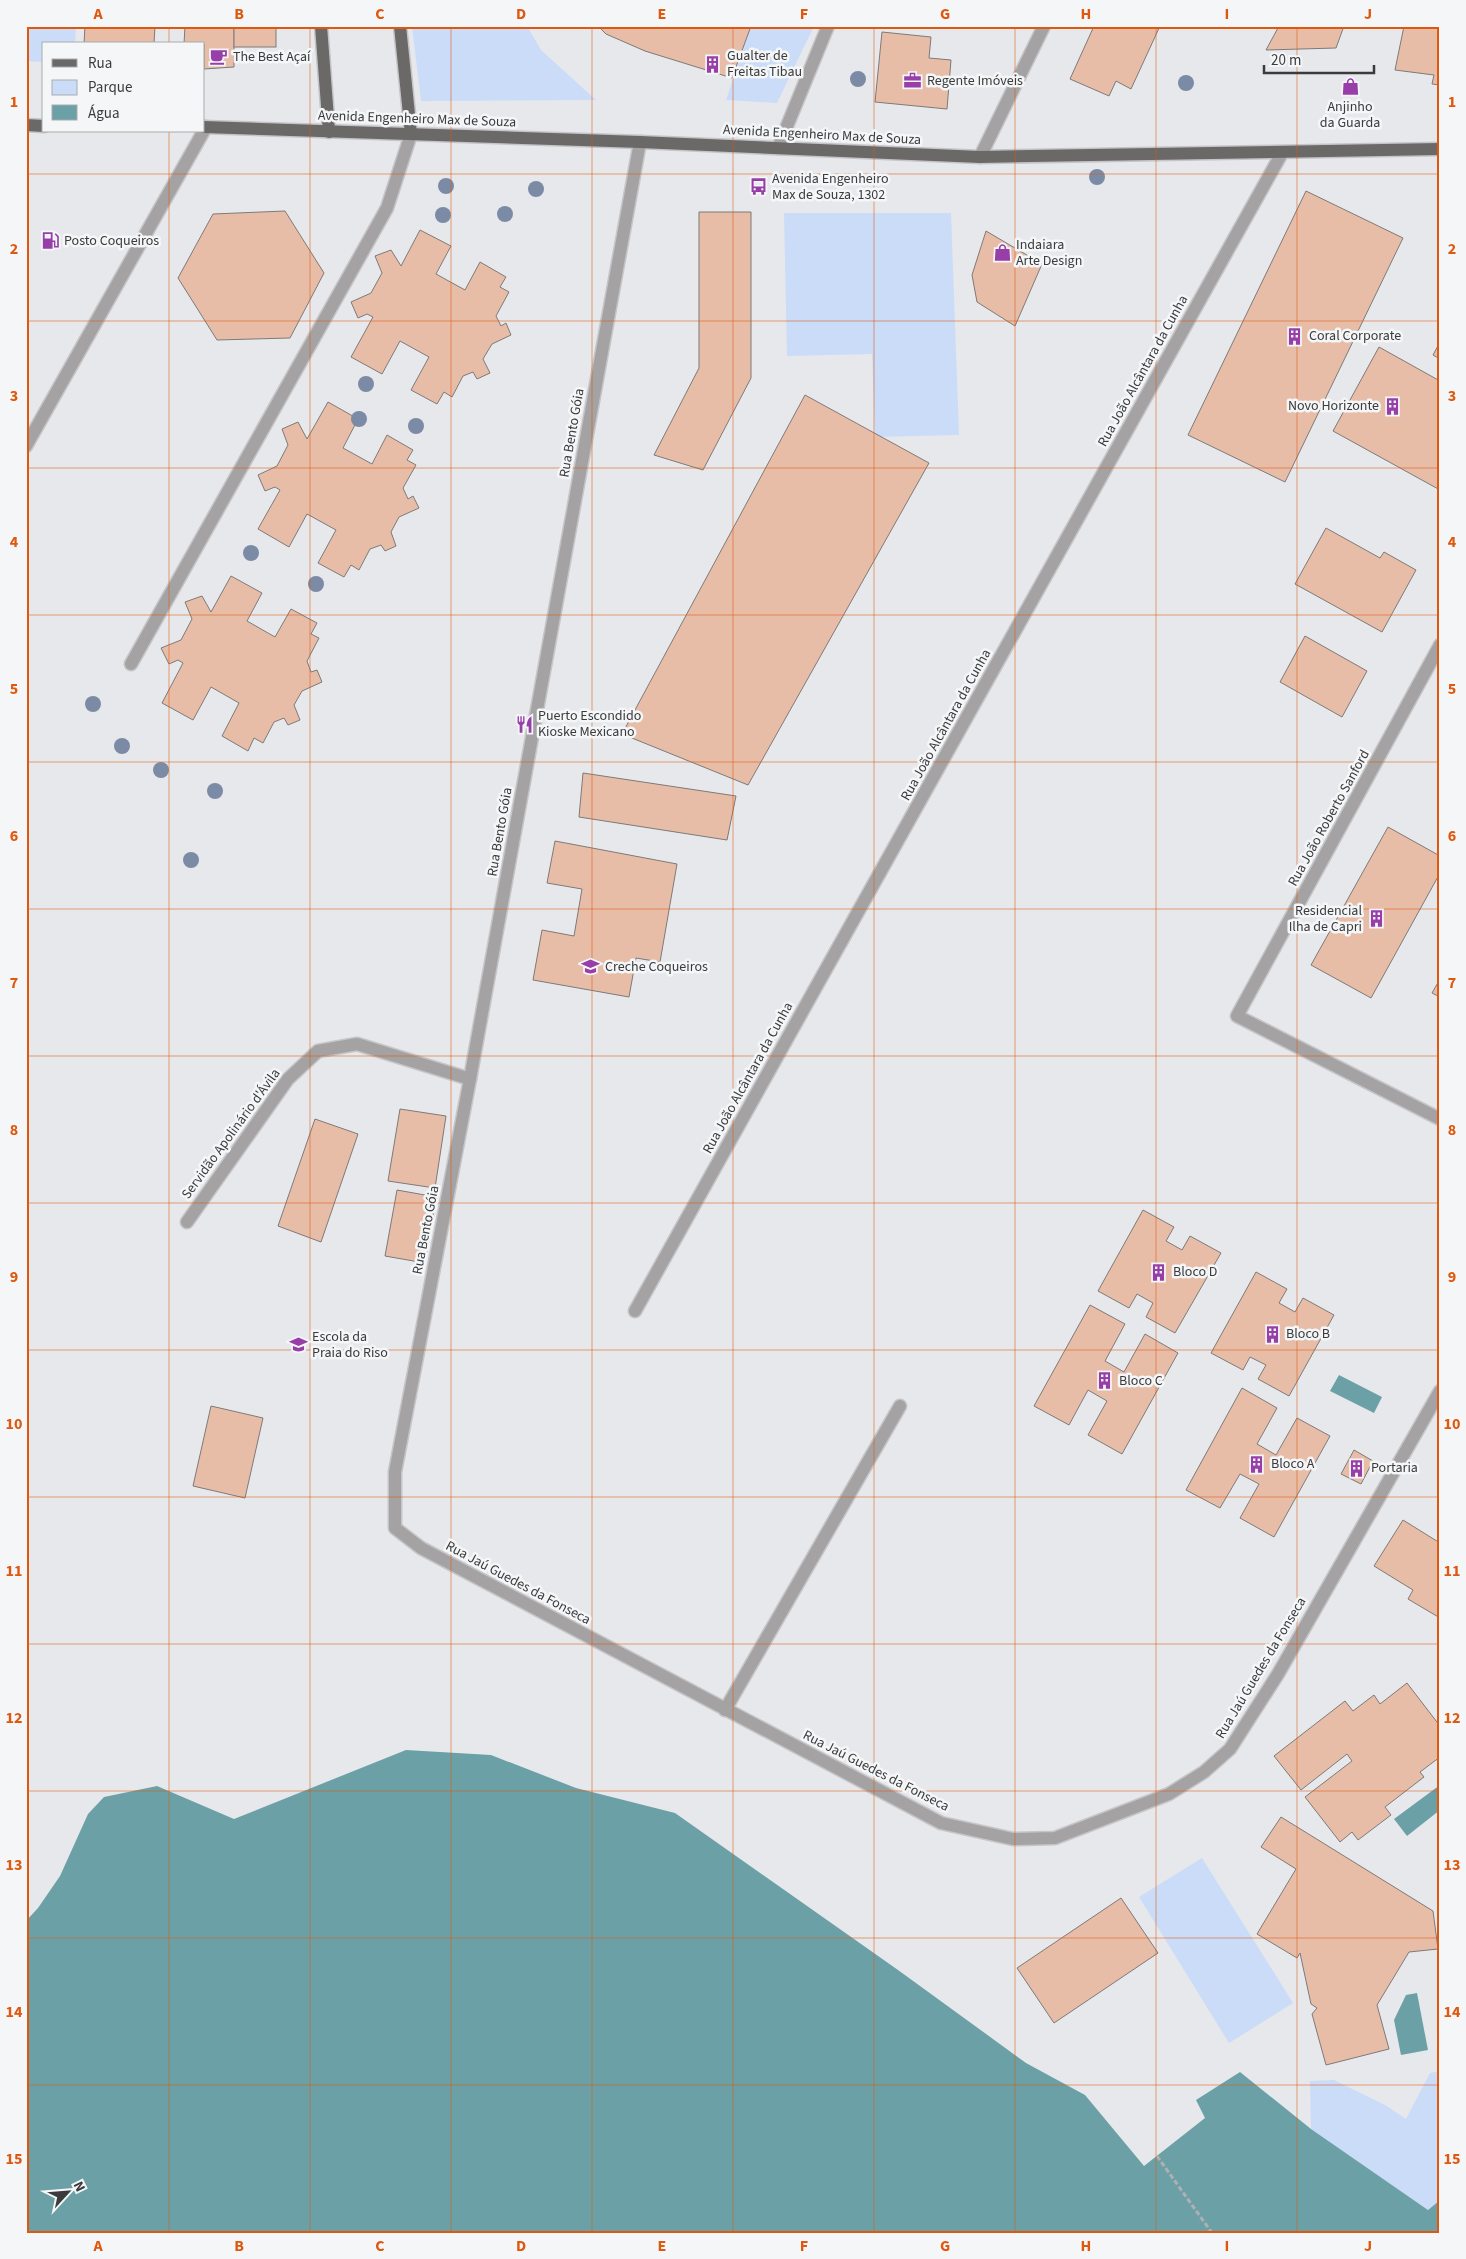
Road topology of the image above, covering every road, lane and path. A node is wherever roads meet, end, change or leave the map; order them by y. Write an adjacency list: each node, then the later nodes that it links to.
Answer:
1 (321, 26): 9 (main road)
2 (400, 26): 10 (main road)
3 (828, 26): 12 (street)
4 (1044, 26): 15 (street)
5 (26, 125): 6 (main road)
6 (42, 126)
7 (205, 127): 9 (main road, Avenida Engenheiro Max de Souza)
8 (202, 132): 16 (street)
9 (329, 132): 10 (main road, Avenida Engenheiro Max de Souza)
10 (411, 134): 11 (main road, Avenida Engenheiro Max de Souza); 18 (street)
11 (640, 142): 12 (main road, Avenida Engenheiro Max de Souza); 19 (street, Rua Bento Góia)
12 (778, 148): 15 (main road, Avenida Engenheiro Max de Souza)
13 (1440, 149): 14 (main road, Avenida Engenheiro Max de Souza)
14 (1282, 153): 15 (main road, Avenida Engenheiro Max de Souza); 22 (street, Rua João Alcântara da Cunha)
15 (980, 157)
16 (26, 446)
17 (1440, 645): 20 (street, Rua João Roberto Sanford)
18 (130, 664)
19 (470, 1079): 21 (street, Servidão Apolinário d'Ávila); 25 (street, Rua Bento Góia)
20 (1440, 1119)
21 (187, 1222)
22 (636, 1311)
23 (1440, 1391): 26 (street, Rua Jaú Guedes da Fonseca)
24 (900, 1406): 26 (street)
25 (395, 1528): 26 (street, Rua Jaú Guedes da Fonseca)
26 (726, 1710)
27 (1157, 2156): 28 (path)
28 (1212, 2233)

